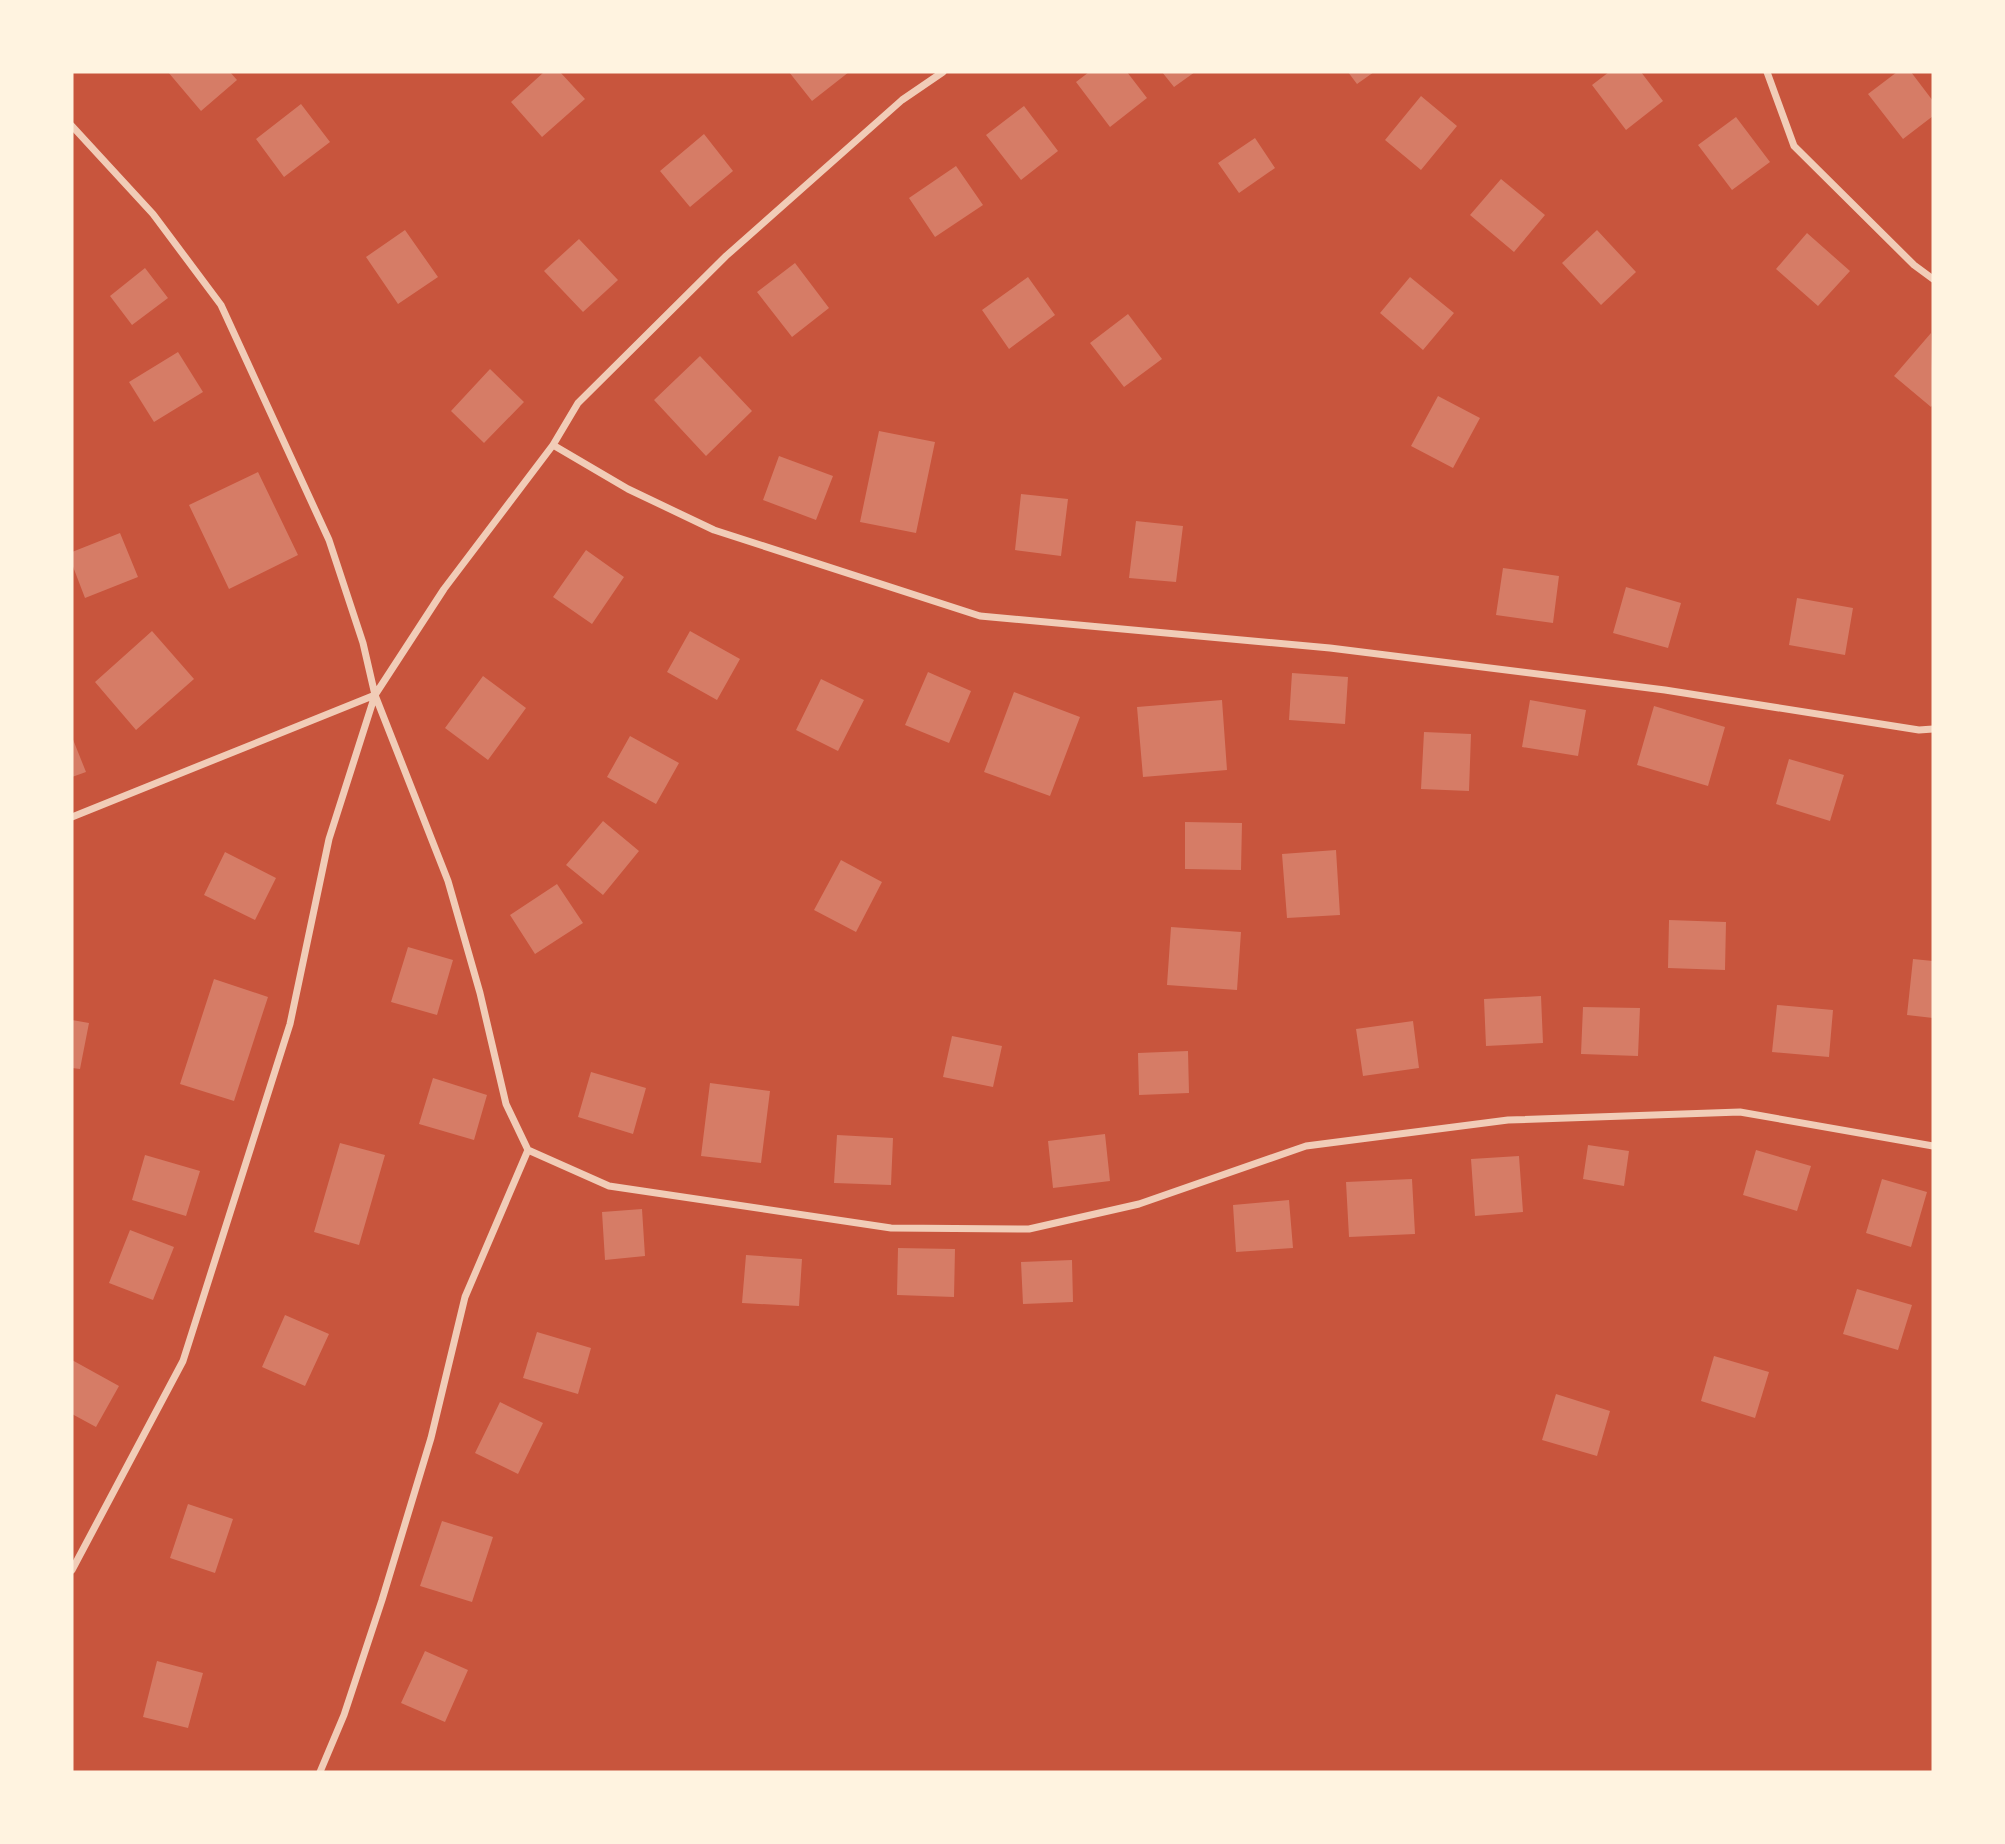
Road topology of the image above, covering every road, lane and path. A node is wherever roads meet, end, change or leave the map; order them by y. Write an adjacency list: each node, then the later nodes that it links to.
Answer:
1 (943, 72): 5 (street)
2 (1767, 72): 4 (street)
3 (72, 126): 6 (street)
4 (1933, 279)
5 (553, 445): 6 (street); 7 (street)
6 (375, 695): 8 (street); 10 (street); 11 (street)
7 (1933, 729)
8 (72, 817)
9 (1933, 1146): 10 (street)
10 (528, 1150): 12 (street)
11 (72, 1570)
12 (320, 1772)

